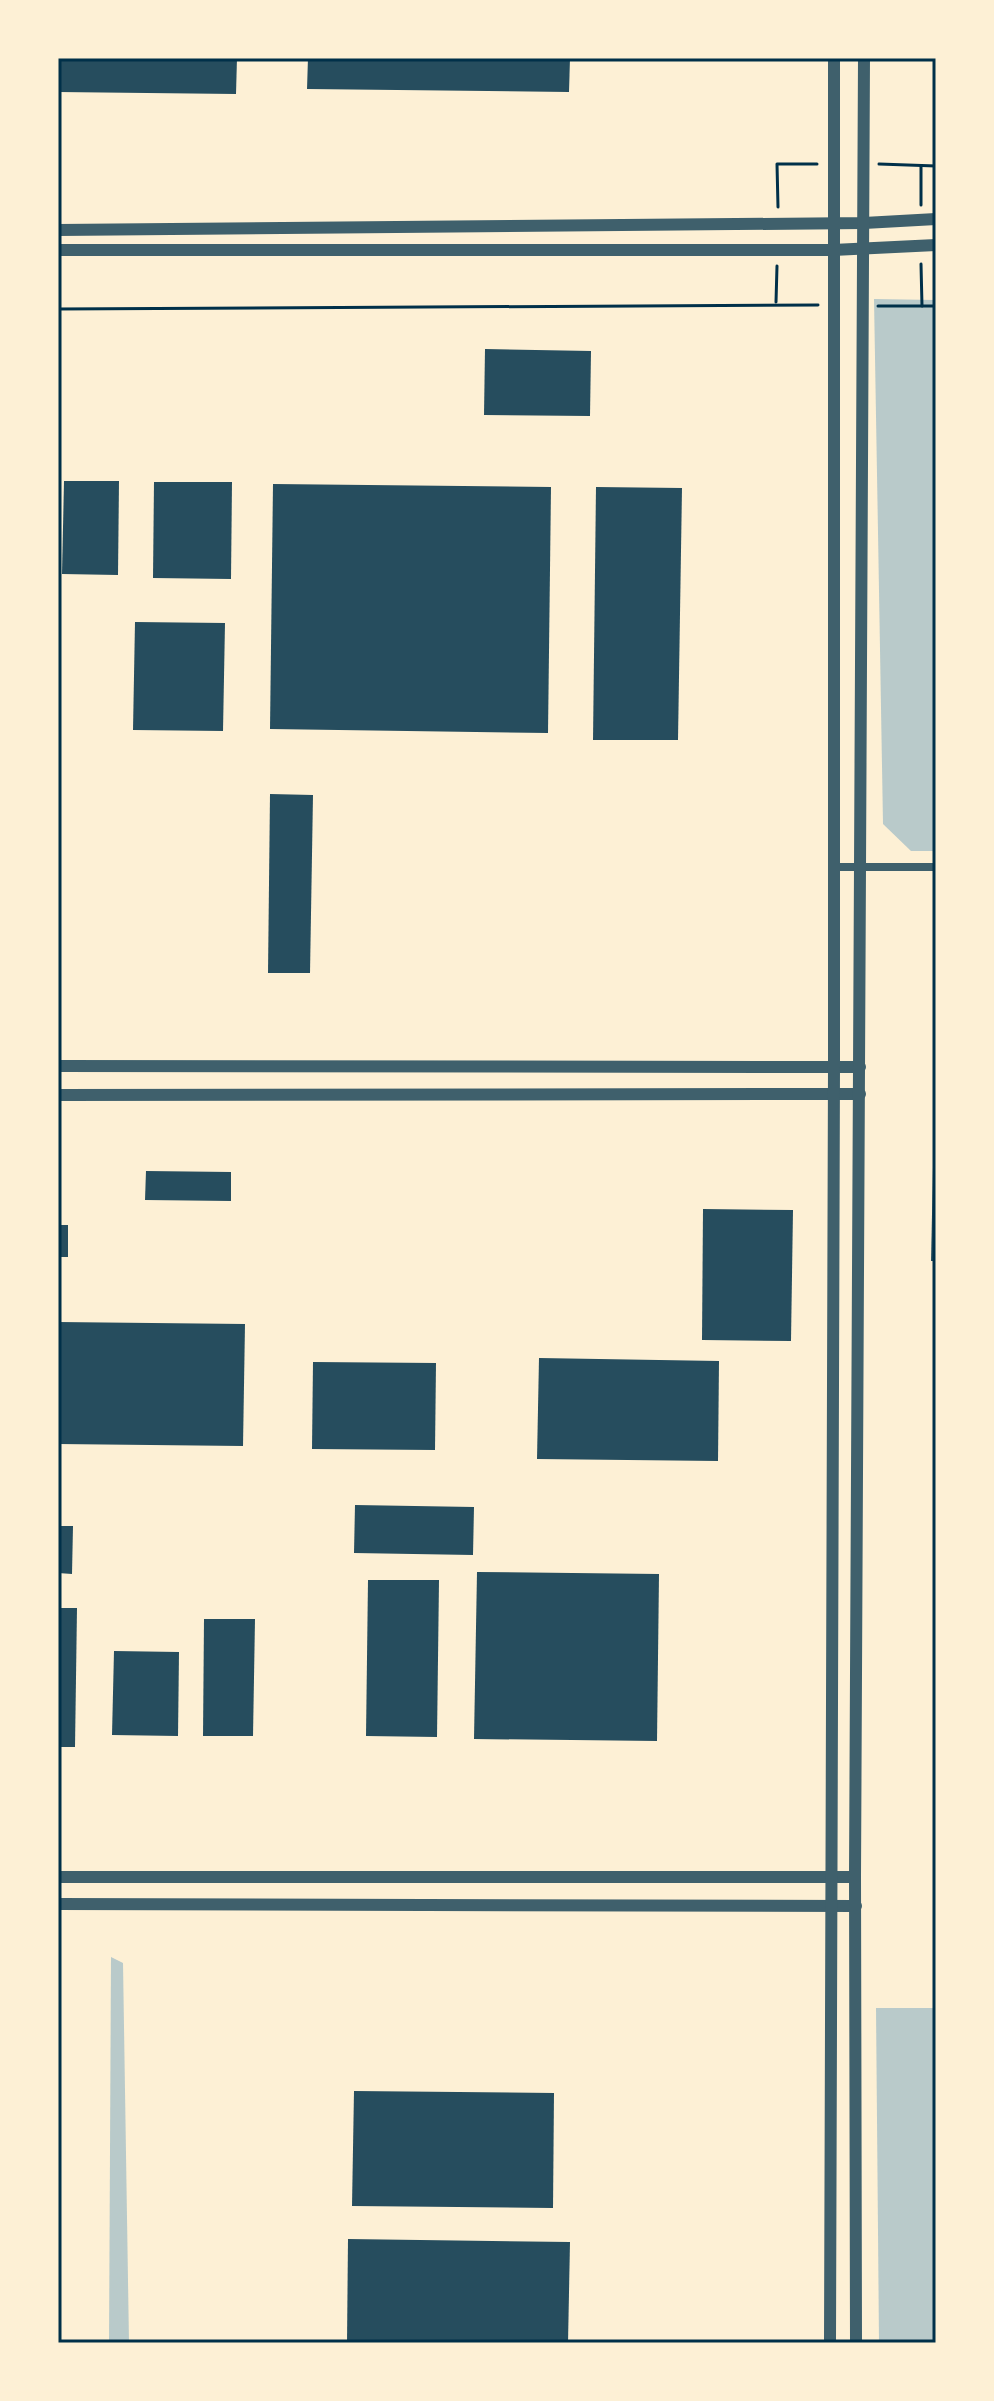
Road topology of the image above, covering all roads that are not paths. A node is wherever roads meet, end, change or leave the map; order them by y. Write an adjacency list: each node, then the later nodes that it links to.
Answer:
1 (834, 58): 4 (street)
2 (864, 58): 5 (street)
3 (936, 219): 5 (street)
4 (833, 222): 5 (street); 6 (street); 10 (street)
5 (864, 223): 8 (street)
6 (58, 230)
7 (936, 245): 8 (street)
8 (864, 248): 10 (street); 12 (street)
9 (58, 250): 10 (street)
10 (833, 250): 11 (street)
11 (834, 867): 12 (street); 15 (street)
12 (861, 867): 13 (street); 16 (street)
13 (936, 867)
14 (58, 1066): 15 (street)
15 (834, 1066): 16 (street); 17 (street)
16 (860, 1067): 18 (street)
17 (834, 1094): 18 (street); 19 (street); 20 (street)
18 (860, 1094): 22 (street)
19 (58, 1095)
20 (832, 1876): 21 (street); 22 (street); 24 (street)
21 (58, 1877)
22 (855, 1877): 25 (street)
23 (58, 1904): 24 (street)
24 (832, 1906): 25 (street); 26 (street)
25 (856, 1906): 27 (street)
26 (830, 2343)
27 (856, 2343)

